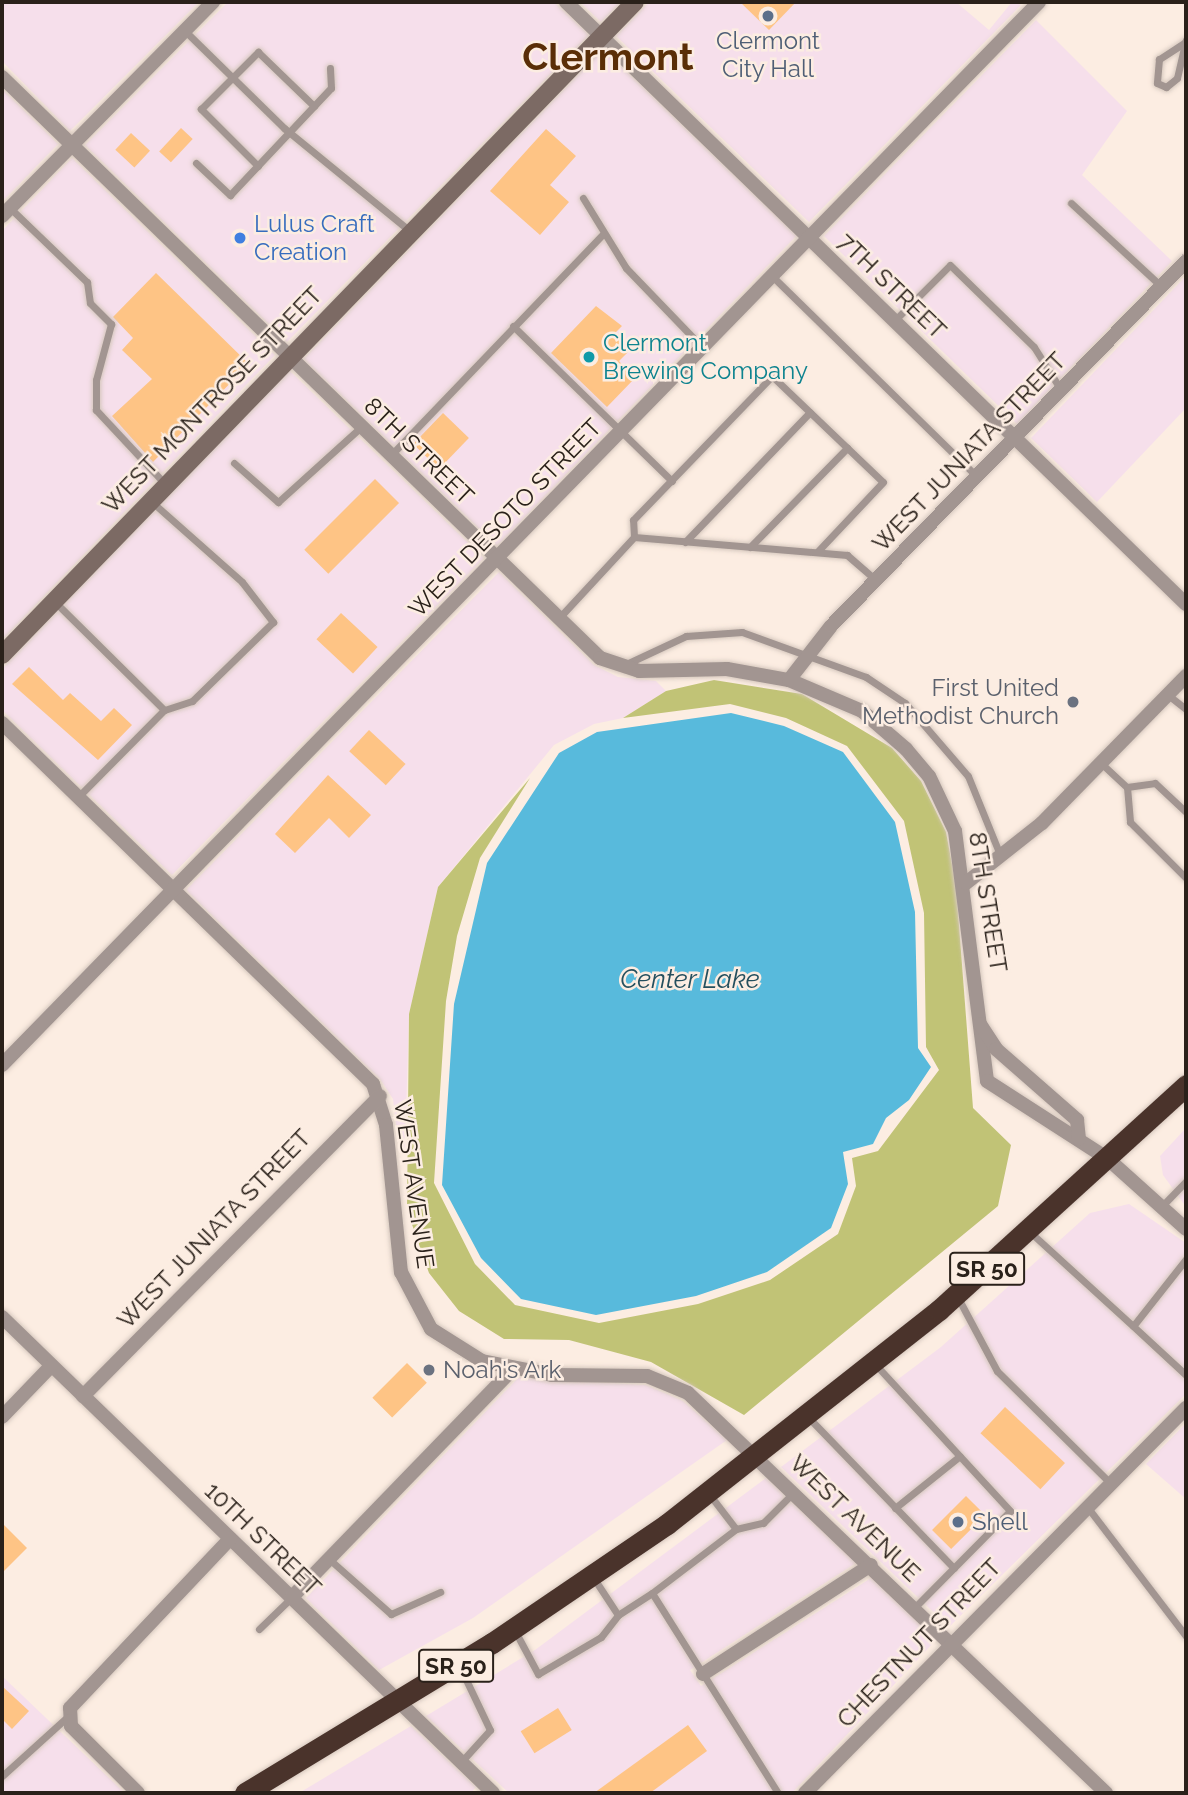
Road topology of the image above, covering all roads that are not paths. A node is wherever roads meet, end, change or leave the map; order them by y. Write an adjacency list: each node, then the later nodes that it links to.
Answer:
1 (213, 2): 5 (street)
2 (566, 2): 6 (street, 7TH STREET)
3 (635, 2): 6 (street, WEST MONTROSE STREET)
4 (1039, 2): 21 (street, WEST DESOTO STREET)
5 (185, 30): 10 (lane); 13 (street)
6 (601, 36): 19 (street, WEST MONTROSE STREET); 21 (street, 7TH STREET)
7 (1185, 42): 7 (lane)
8 (330, 68): 11 (lane)
9 (2, 77): 13 (street, 8TH STREET)
10 (233, 77): 11 (lane); 12 (lane); 15 (lane)
11 (314, 106): 12 (lane)
12 (291, 133): 15 (lane); 19 (lane)
13 (71, 144): 18 (street); 28 (street, 8TH STREET)
14 (196, 163): 15 (lane)
15 (258, 166)
16 (583, 198): 20 (lane)
17 (1071, 203): 24 (lane)
18 (6, 212): 39 (lane)
19 (411, 231): 28 (street, WEST MONTROSE STREET)
20 (602, 235): 26 (lane); 27 (lane)
21 (808, 237): 23 (street, WEST DESOTO STREET); 25 (street, 7TH STREET)
22 (1186, 261): 24 (street, WEST JUNIATA STREET)
23 (772, 276): 27 (street, WEST DESOTO STREET); 37 (lane)
24 (1162, 286): 29 (street, WEST JUNIATA STREET)
25 (894, 321): 29 (lane); 33 (street, 7TH STREET)
26 (513, 326): 32 (lane); 35 (lane)
27 (702, 347): 32 (street, WEST DESOTO STREET)
28 (288, 356): 31 (street, 8TH STREET); 39 (street, WEST MONTROSE STREET)
29 (1062, 390): 33 (street, WEST JUNIATA STREET)
30 (810, 412): 34 (lane); 38 (lane); 42 (lane)
31 (361, 427): 35 (street, 8TH STREET); 36 (lane)
32 (620, 432): 38 (lane); 45 (street, WEST DESOTO STREET)
33 (1016, 439): 37 (street, WEST JUNIATA STREET); 48 (street, 7TH STREET)
34 (847, 448): 43 (lane); 44 (lane)
35 (391, 456): 45 (street, 8TH STREET)
36 (234, 463)
37 (978, 477): 46 (street, WEST JUNIATA STREET)
38 (671, 481): 41 (lane)
39 (164, 483): 40 (street, WEST MONTROSE STREET)
40 (149, 499): 47 (street, WEST MONTROSE STREET); 57 (lane)
41 (634, 537): 42 (lane); 49 (lane)
42 (685, 541): 43 (lane)
43 (750, 547): 44 (lane)
44 (818, 551): 46 (lane)
45 (497, 558): 49 (street, 8TH STREET); 66 (street, WEST DESOTO STREET)
46 (876, 580): 50 (street, WEST JUNIATA STREET)
47 (53, 600): 51 (street, WEST MONTROSE STREET); 57 (lane)
48 (1186, 604)
49 (558, 620): 52 (street, 8TH STREET)
50 (808, 653): 52 (lane); 54 (street, WEST JUNIATA STREET); 63 (lane)
51 (2, 654)
52 (619, 668): 54 (street, 8TH STREET)
53 (1186, 676): 55 (street)
54 (789, 680): 65 (street, 8TH STREET)
55 (1168, 695): 56 (lane); 59 (street)
56 (1186, 709)
57 (164, 710): 61 (lane)
58 (2, 723): 61 (street, WEST AVENUE)
59 (1103, 765): 60 (lane); 63 (street)
60 (1127, 787): 62 (lane); 64 (lane)
61 (78, 797): 66 (street, WEST AVENUE)
62 (1186, 812)
63 (1002, 859): 65 (street)
64 (1186, 878)
65 (966, 883): 67 (street, 8TH STREET)
66 (173, 889): 68 (street, WEST DESOTO STREET); 70 (street, WEST AVENUE)
67 (979, 1023): 71 (street, 8TH STREET); 71 (street, 8TH STREET)
68 (2, 1065)
69 (1185, 1090): 72 (highway, SR 50)
70 (380, 1097): 83 (street, WEST AVENUE); 85 (street, WEST JUNIATA STREET)
71 (1079, 1139): 72 (street, 8TH STREET)
72 (1108, 1159): 74 (street, 8TH STREET); 76 (highway, SR 50)
73 (1186, 1181): 74 (lane)
74 (1161, 1207): 75 (street, 8TH STREET)
75 (1186, 1229)
76 (1030, 1232): 78 (highway, SR 50); 80 (lane)
77 (1186, 1259): 80 (lane)
78 (957, 1295): 81 (highway, SR 50); 91 (lane)
79 (2, 1317): 82 (street, 10TH STREET)
80 (1133, 1326): 84 (lane)
81 (875, 1363): 88 (highway, SR 50); 90 (lane)
82 (51, 1366): 85 (street, 10TH STREET); 87 (street)
83 (514, 1368): 89 (street, WEST AVENUE); 98 (street)
84 (1186, 1376)
85 (83, 1396): 97 (street, 10TH STREET)
86 (1186, 1408): 91 (street, CHESTNUT STREET)
87 (2, 1417)
88 (807, 1417): 89 (highway, SR 50); 94 (lane)
89 (756, 1456): 92 (street, WEST AVENUE); 93 (highway, SR 50)
90 (960, 1456): 94 (lane); 100 (lane)
91 (1111, 1484): 95 (street, CHESTNUT STREET)
92 (794, 1492): 96 (lane); 99 (street, WEST AVENUE)
93 (708, 1493): 96 (lane); 101 (highway, SR 50)
94 (895, 1508): 100 (lane)
95 (1088, 1508): 109 (lane); 110 (street, CHESTNUT STREET)
96 (736, 1530): 103 (lane)
97 (230, 1539): 104 (street, 10TH STREET); 114 (street)
98 (328, 1559): 102 (lane); 104 (street)
99 (871, 1565): 105 (street, WEST AVENUE); 112 (street)
100 (954, 1569): 105 (lane)
101 (593, 1576): 106 (lane); 108 (highway, SR 50)
102 (440, 1592)
103 (652, 1593): 106 (lane); 112 (lane)
104 (291, 1598): 107 (lane); 113 (street, 10TH STREET)
105 (915, 1607): 110 (street, WEST AVENUE)
106 (618, 1615): 108 (lane)
107 (259, 1629)
108 (514, 1629): 111 (highway, SR 50)
109 (1186, 1636)
110 (950, 1641): 121 (street, CHESTNUT STREET); 122 (street, WEST AVENUE)
111 (459, 1664): 113 (highway, SR 50); 115 (lane)
112 (703, 1674): 120 (lane)
113 (398, 1702): 115 (street, 10TH STREET); 118 (highway, SR 50)
114 (67, 1717): 116 (lane); 117 (street)
115 (461, 1762): 119 (street, 10TH STREET)
116 (2, 1776)
117 (138, 1793)
118 (245, 1793)
119 (493, 1793)
120 (778, 1793)
121 (805, 1793)
122 (1106, 1793)

